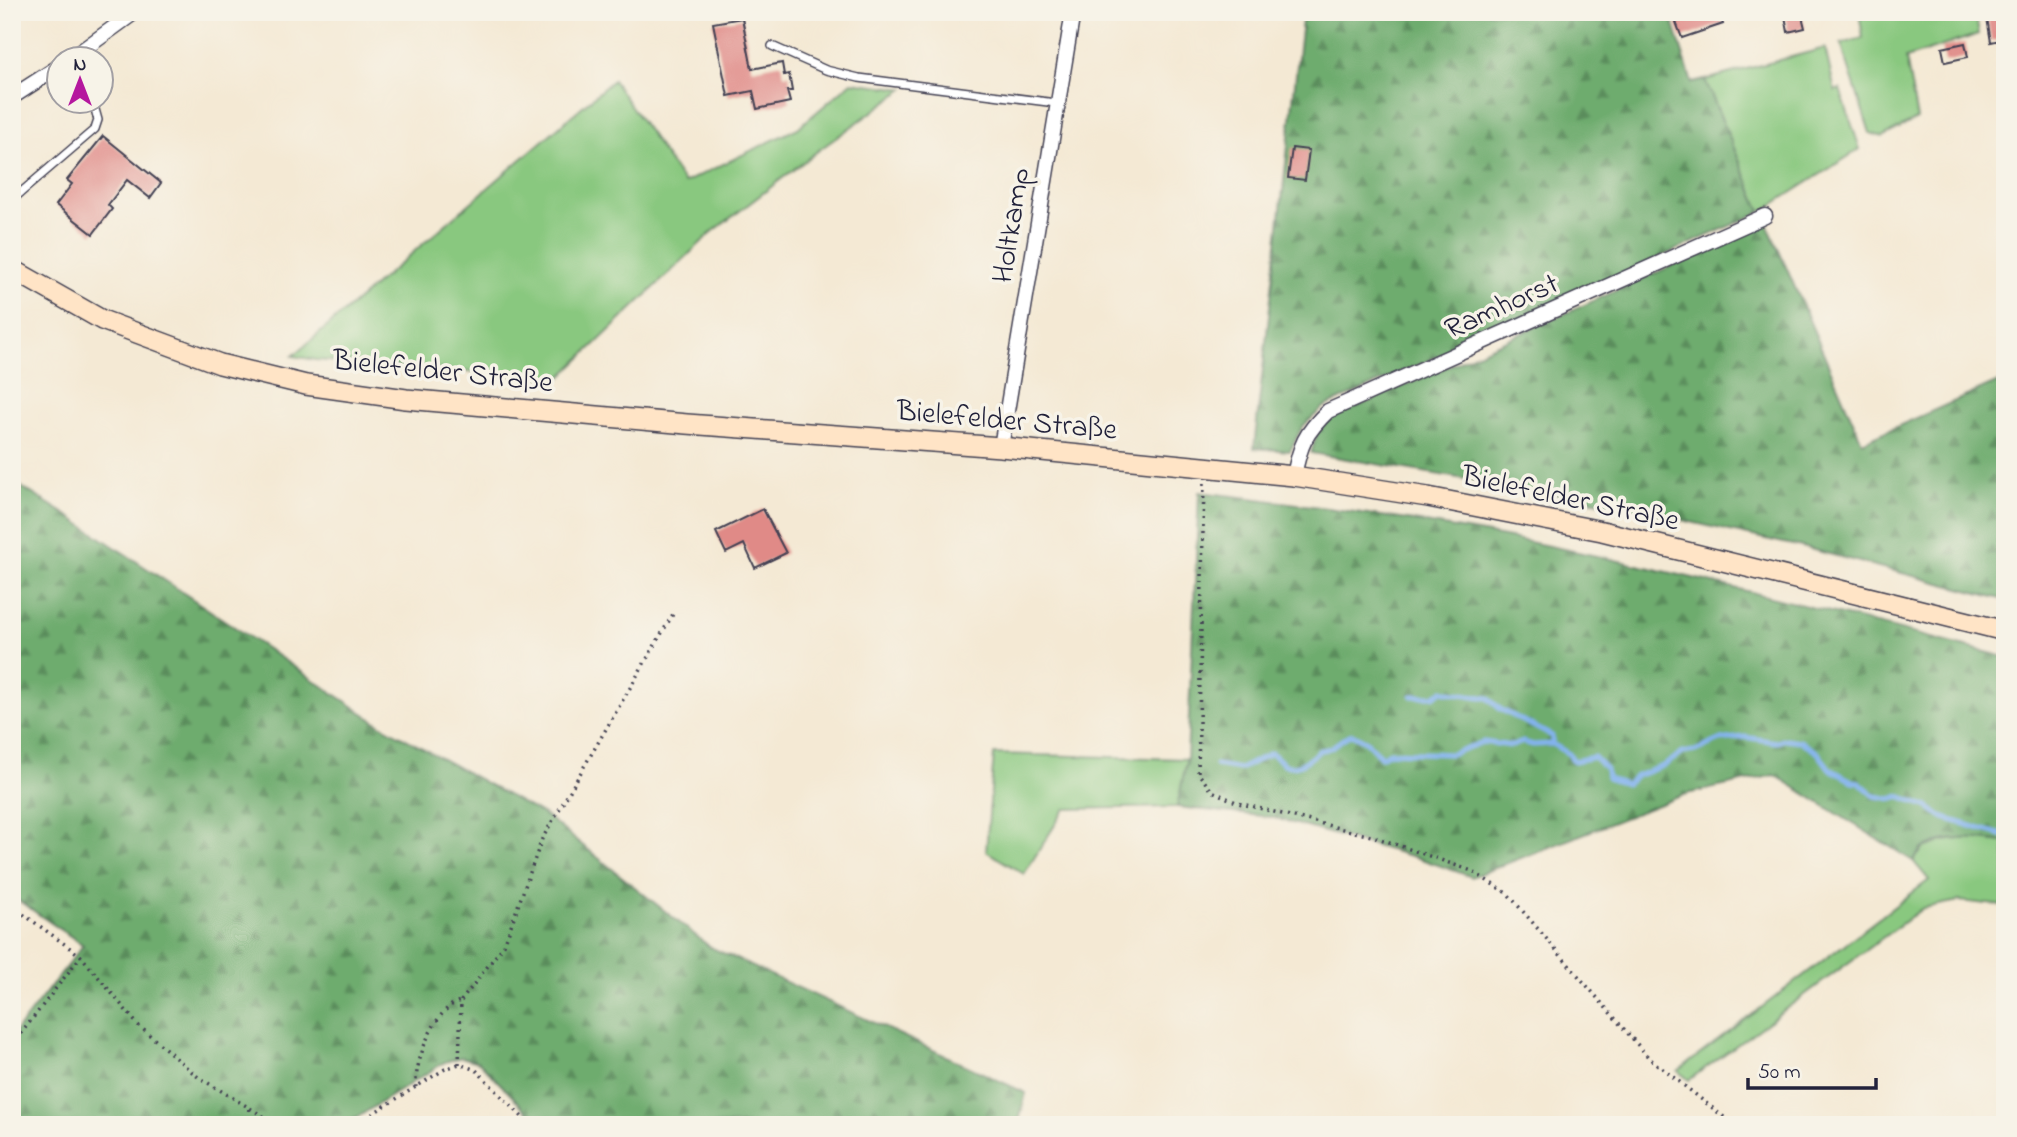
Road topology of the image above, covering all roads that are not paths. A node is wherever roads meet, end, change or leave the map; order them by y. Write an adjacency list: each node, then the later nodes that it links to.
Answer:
1 (135, 12): 3 (street)
2 (1073, 12): 7 (street, Holtkamp)
3 (88, 46)
4 (772, 46): 7 (lane)
5 (46, 75): 6 (street)
6 (12, 97)
7 (1056, 103): 12 (street, Holtkamp)
8 (97, 116): 9 (lane)
9 (12, 200)
10 (1765, 216): 13 (street, Ramhorst)
11 (12, 269): 12 (main road, Bielefelder Straße)
12 (1001, 447): 13 (main road, Bielefelder Straße)
13 (1294, 476): 14 (main road, Bielefelder Straße)
14 (2005, 631)

